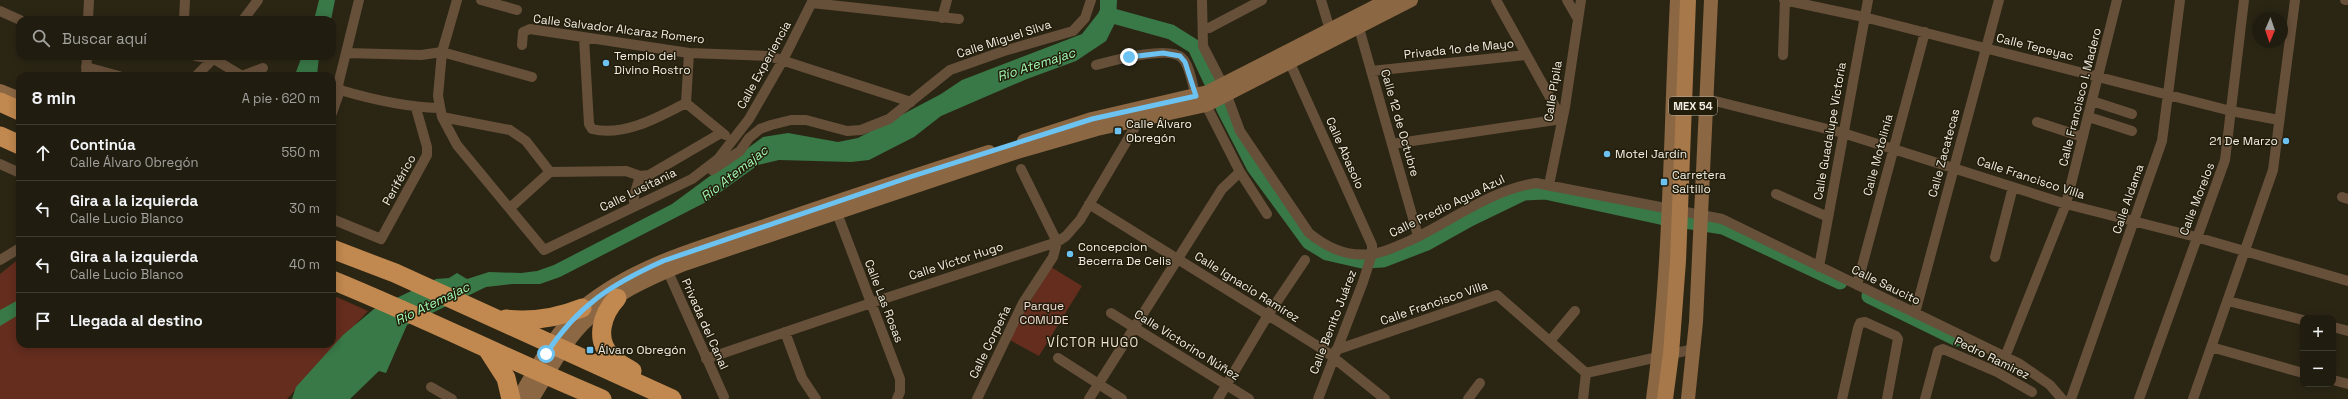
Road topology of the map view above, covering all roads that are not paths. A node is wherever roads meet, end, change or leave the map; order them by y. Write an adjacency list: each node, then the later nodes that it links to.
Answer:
1 (89, 0): 31 (street)
2 (185, 0): 32 (street)
3 (258, 0): 33 (street)
4 (359, 0): 47 (street)
5 (456, 0): 46 (street)
6 (481, 0): 29 (street)
7 (947, 0): 36 (street)
8 (1091, 0): 72 (street, Calle Miguel Silva)
9 (1202, 0): 66 (street, Calle Predio Agua Azul)
10 (1321, 0): 41 (street)
11 (1388, 0): 39 (street)
12 (1411, 0): 39 (street)
13 (1496, 0): 49 (street)
14 (1567, 0): 38 (street)
15 (1582, 0): 38 (street, Calle Pípila)
16 (1676, 0): 110 (street)
17 (1688, 0): 110 (main road, MEX 54)
18 (1698, 0): 110 (main road, MEX 54)
19 (1711, 0): 69 (street)
20 (1785, 0): 34 (street, Calle Tepeyac); 50 (street)
21 (1868, 0): 34 (street, Calle Guadalupe Victoria)
22 (1999, 0): 45 (street, Calle Zacatecas)
23 (2118, 0): 64 (street, Calle Francisco I. Madero)
24 (2180, 0): 67 (street, Calle Aldama)
25 (2244, 0): 76 (street, Calle Morelos)
26 (2295, 0): 82 (street)
27 (1257, 1): 40 (street)
28 (813, 2): 36 (street); 54 (street, Calle Experiencia)
29 (517, 10)
30 (0, 12): 35 (street)
31 (88, 16)
32 (184, 16)
33 (246, 16)
34 (1864, 17): 42 (street, Calle Tepeyac); 86 (street, Calle Guadalupe Victoria)
35 (16, 18)
36 (942, 18): 37 (street)
37 (959, 19)
38 (1578, 19): 81 (street, Calle Pípila)
39 (1358, 22): 41 (street); 55 (street); 58 (street, Calle 12 de Octubre)
40 (1209, 28)
41 (1330, 30): 66 (street)
42 (1925, 32): 45 (street, Calle Tepeyac); 94 (street, Calle Motolinía)
43 (584, 38): 44 (street, Calle Salvador Alcaraz Romero); 48 (street, Calle Salvador Alcaraz Romero); 73 (street)
44 (522, 45)
45 (1986, 48): 64 (street, Calle Tepeyac); 96 (street, Calle Zacatecas)
46 (442, 52): 47 (street); 63 (street); 77 (street)
47 (346, 53): 65 (street)
48 (689, 53): 54 (street, Calle Salvador Alcaraz Romero); 73 (street)
49 (1526, 55): 58 (street, Privada 1o de Mayo); 81 (street)
50 (1783, 55)
51 (87, 60): 59 (street)
52 (212, 60): 60 (street)
53 (219, 60): 61 (street)
54 (783, 60): 72 (street, Calle Salvador Alcaraz Romero); 90 (street, Calle Experiencia)
55 (1290, 62): 66 (street); 122 (street, Calle Abasolo)
56 (1096, 65): 68 (street)
57 (263, 68): 62 (street)
58 (1371, 71): 92 (street, Calle 12 de Octubre)
59 (86, 72)
60 (200, 72)
61 (236, 72)
62 (252, 72)
63 (532, 77)
64 (2098, 77): 67 (street, Calle Tepeyac); 70 (street, Calle Francisco I. Madero)
65 (340, 90): 71 (street); 75 (street)
66 (1223, 91): 68 (street); 122 (street, Calle Predio Agua Azul)
67 (2169, 95): 76 (street, Calle Tepeyac); 115 (street, Calle Aldama)
68 (1204, 99): 74 (street); 80 (street); 101 (street)
69 (1707, 99): 86 (street, Calle Francisco Villa); 110 (street)
70 (2092, 101): 78 (street); 79 (street, Calle Francisco I. Madero)
71 (336, 102)
72 (911, 102): 99 (street, Calle Miguel Silva)
73 (686, 103): 85 (street)
74 (1148, 105): 80 (street, Calle Víctor Hugo); 127 (street)
75 (416, 108): 77 (street); 114 (street, Periférico)
76 (2231, 111): 82 (street, Calle Tepeyac); 117 (street, Calle Morelos)
77 (440, 112): 100 (street); 109 (street)
78 (2132, 114)
79 (2088, 117): 84 (street); 88 (street, Calle Francisco I. Madero)
80 (1140, 119): 106 (street, Calle Víctor Hugo); 111 (street)
81 (1562, 119): 92 (street); 103 (street, Calle Pípila)
82 (2279, 120): 121 (street)
83 (2038, 122): 88 (street)
84 (2132, 131)
85 (721, 133): 90 (street); 102 (street)
86 (1843, 133): 94 (street, Calle Francisco Villa); 113 (street, Calle Guadalupe Victoria)
87 (0, 136): 91 (highway)
88 (2083, 137): 107 (street, Calle Francisco I. Madero)
89 (0, 140): 93 (highway)
90 (734, 140): 99 (street, Calle Lusitania)
91 (16, 144)
92 (1392, 144): 116 (street, Calle 12 de Octubre)
93 (16, 145)
94 (1894, 148): 96 (street, Calle Francisco Villa); 131 (street, Calle Motolinía)
95 (0, 164): 98 (street)
96 (1954, 167): 104 (street, Calle Francisco Villa); 138 (street, Calle Zacatecas)
97 (1021, 169): 118 (street)
98 (16, 171)
99 (704, 171): 108 (street, Calle Lusitania)
100 (550, 172): 102 (street); 109 (street)
101 (1240, 172): 112 (street); 124 (street)
102 (640, 176): 108 (street)
103 (1549, 185): 110 (street, Calle Predio Agua Azul); 116 (street, Calle Predio Agua Azul)
104 (2014, 187): 107 (street, Calle Francisco Villa); 123 (street)
105 (1776, 194): 113 (street)
106 (1089, 204): 118 (street, Calle Víctor Hugo); 124 (street, Calle Ignacio Ramírez)
107 (2066, 204): 115 (street, Calle Francisco Villa); 152 (street, Calle Francisco I. Madero)
108 (634, 206): 109 (street, Calle Lusitania)
109 (510, 208)
110 (1685, 212): 128 (street, Calle Saucito); 150 (main road, MEX 54); 150 (main road, MEX 54)
111 (837, 213): 127 (street); 134 (street, Calle Las Rosas)
112 (1267, 214)
113 (1828, 217): 128 (street, Calle Guadalupe Victoria)
114 (336, 221)
115 (2134, 221): 117 (street, Calle Francisco Villa); 193 (street, Calle Aldama)
116 (1418, 236): 122 (street, Calle Predio Agua Azul)
117 (2196, 237): 121 (street, Calle Francisco Villa); 194 (street, Calle Morelos)
118 (1057, 242): 134 (street, Calle Víctor Hugo); 177 (street, Calle Corpeña)
119 (16, 250): 125 (street)
120 (336, 251): 140 (highway)
121 (2245, 251): 129 (street, Calle Francisco Villa); 133 (street)
122 (1372, 255): 151 (street, Calle Benito Juárez)
123 (1995, 257)
124 (1178, 259): 139 (street, Calle Ignacio Ramírez); 142 (street)
125 (0, 260)
126 (1304, 260): 139 (street)
127 (665, 266): 132 (street); 135 (street); 154 (street, Privada del Canal)
128 (1819, 266): 131 (street, Calle Saucito)
129 (2348, 280)
130 (336, 282): 147 (highway)
131 (1857, 285): 138 (street, Calle Saucito)
132 (617, 298): 148 (street); 174 (highway)
133 (2228, 301): 141 (street); 149 (street)
134 (871, 302): 145 (street, Calle Víctor Hugo); 176 (street, Calle Las Rosas)
135 (582, 308): 140 (highway); 148 (street)
136 (1576, 311): 146 (street)
137 (1111, 313): 142 (street, Calle Victorino Núñez)
138 (1915, 313): 152 (street, Calle Saucito)
139 (1268, 315): 151 (street, Calle Ignacio Ramírez); 162 (street)
140 (490, 316): 148 (highway)
141 (2300, 319)
142 (1134, 328): 160 (street); 162 (street, Calle Victorino Núñez)
143 (2336, 328): 144 (street)
144 (2348, 330)
145 (785, 332): 154 (street, Calle Víctor Hugo); 175 (street)
146 (1550, 341): 151 (street, Calle Francisco Villa); 157 (street, Calle Francisco Villa)
147 (486, 347): 156 (highway); 169 (highway)
148 (559, 347): 156 (street); 173 (highway)
149 (2211, 347): 155 (street); 166 (street)
150 (1676, 353): 157 (street); 186 (street); 187 (main road, MEX 54); 188 (main road, MEX 54); 189 (street)
151 (1334, 354): 182 (street, Calle Benito Juárez); 183 (street, Calle Ignacio Ramírez)
152 (2005, 357): 192 (street, Calle Saucito)
153 (1058, 358): 160 (street)
154 (706, 359): 165 (street, Privada del Canal)
155 (2300, 372)
156 (541, 373): 170 (street); 171 (street); 172 (highway)
157 (1586, 373): 185 (street)
158 (2336, 381): 161 (street)
159 (1480, 383): 184 (street)
160 (1098, 384): 178 (street); 179 (street)
161 (2348, 384)
162 (1227, 385): 180 (street); 181 (street, Calle Victorino Núñez)
163 (432, 387): 168 (street)
164 (2032, 392): 167 (street, Pedro Ramirez)
165 (724, 397)
166 (2194, 397): 195 (street)
167 (1928, 398)
168 (452, 399)
169 (511, 399)
170 (518, 399)
171 (532, 399)
172 (602, 399)
173 (672, 399)
174 (676, 399)
175 (816, 399)
176 (897, 399)
177 (977, 399)
178 (1089, 399)
179 (1122, 399)
180 (1218, 399)
181 (1249, 399)
182 (1318, 399)
183 (1385, 399)
184 (1468, 399)
185 (1583, 399)
186 (1653, 399)
187 (1664, 399)
188 (1675, 399)
189 (1688, 399)
190 (1842, 399): 191 (street)
191 (1887, 399)
192 (2062, 399)
193 (2071, 399)
194 (2139, 399)
195 (2204, 399)

